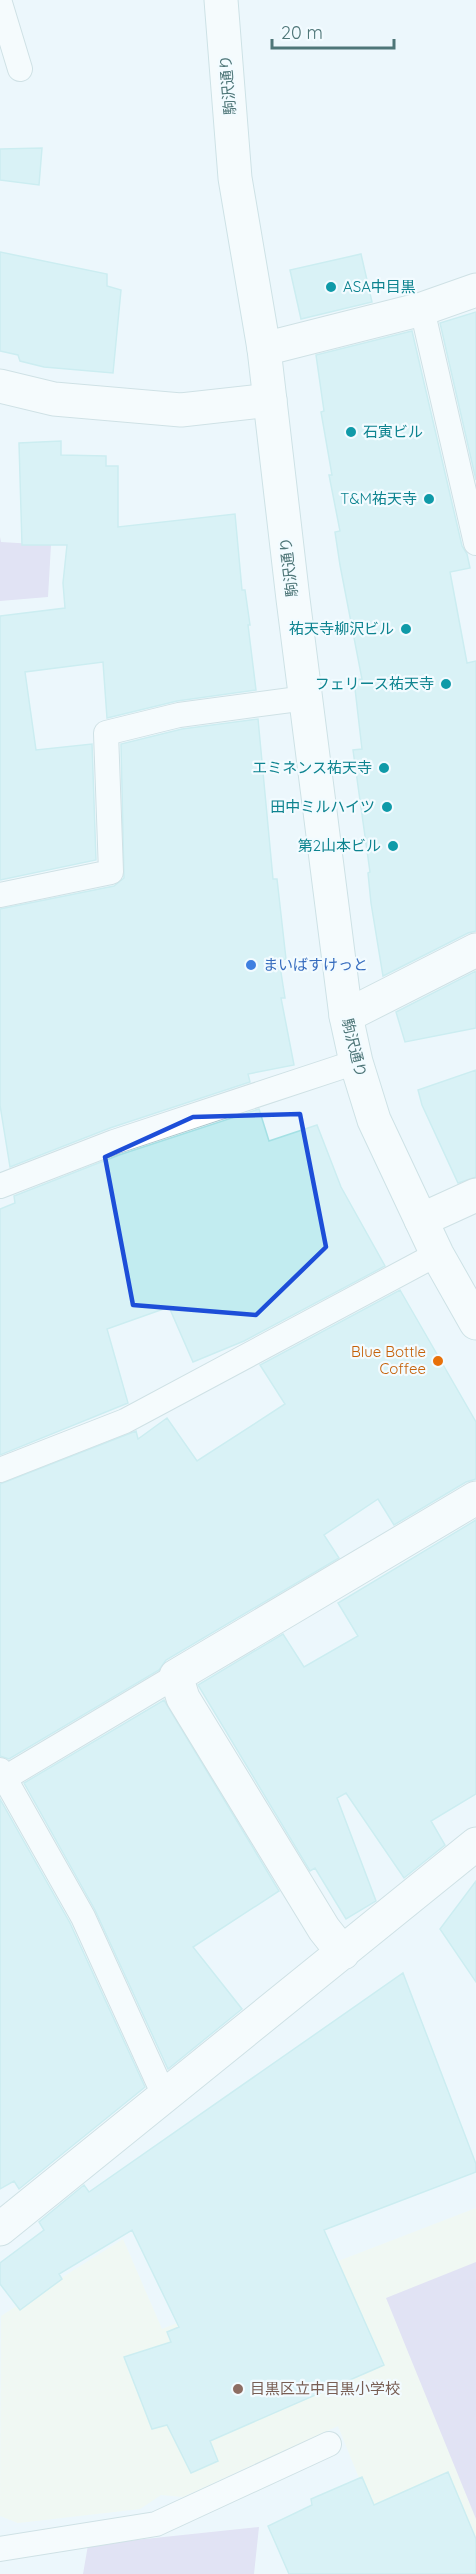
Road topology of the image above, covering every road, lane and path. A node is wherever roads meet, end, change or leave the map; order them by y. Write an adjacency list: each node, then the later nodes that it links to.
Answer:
1 (221, 0): 6 (street, 駒沢通り)
2 (0, 3): 3 (lane)
3 (20, 69)
4 (476, 290): 5 (street)
5 (422, 309): 6 (street); 9 (lane)
6 (264, 349): 8 (street, 駒沢通り)
7 (0, 386): 8 (street)
8 (270, 400): 10 (street, 駒沢通り)
9 (476, 543)
10 (306, 698): 11 (lane); 13 (street, 駒沢通り)
11 (0, 894)
12 (476, 950): 13 (street)
13 (346, 1016): 14 (street, 駒沢通り)
14 (356, 1062): 15 (lane); 17 (street, 駒沢通り)
15 (0, 1186)
16 (476, 1195): 17 (street)
17 (421, 1220): 18 (street, 駒沢通り)
18 (437, 1254): 19 (street, 駒沢通り); 20 (lane)
19 (476, 1323)
20 (0, 1470)
21 (476, 1498): 22 (street)
22 (176, 1676): 23 (lane); 25 (street)
23 (2, 1774): 26 (lane)
24 (476, 1844): 25 (street)
25 (344, 1953): 26 (street)
26 (164, 2095): 27 (street)
27 (0, 2229)
28 (329, 2444): 29 (lane)
29 (0, 2549)

